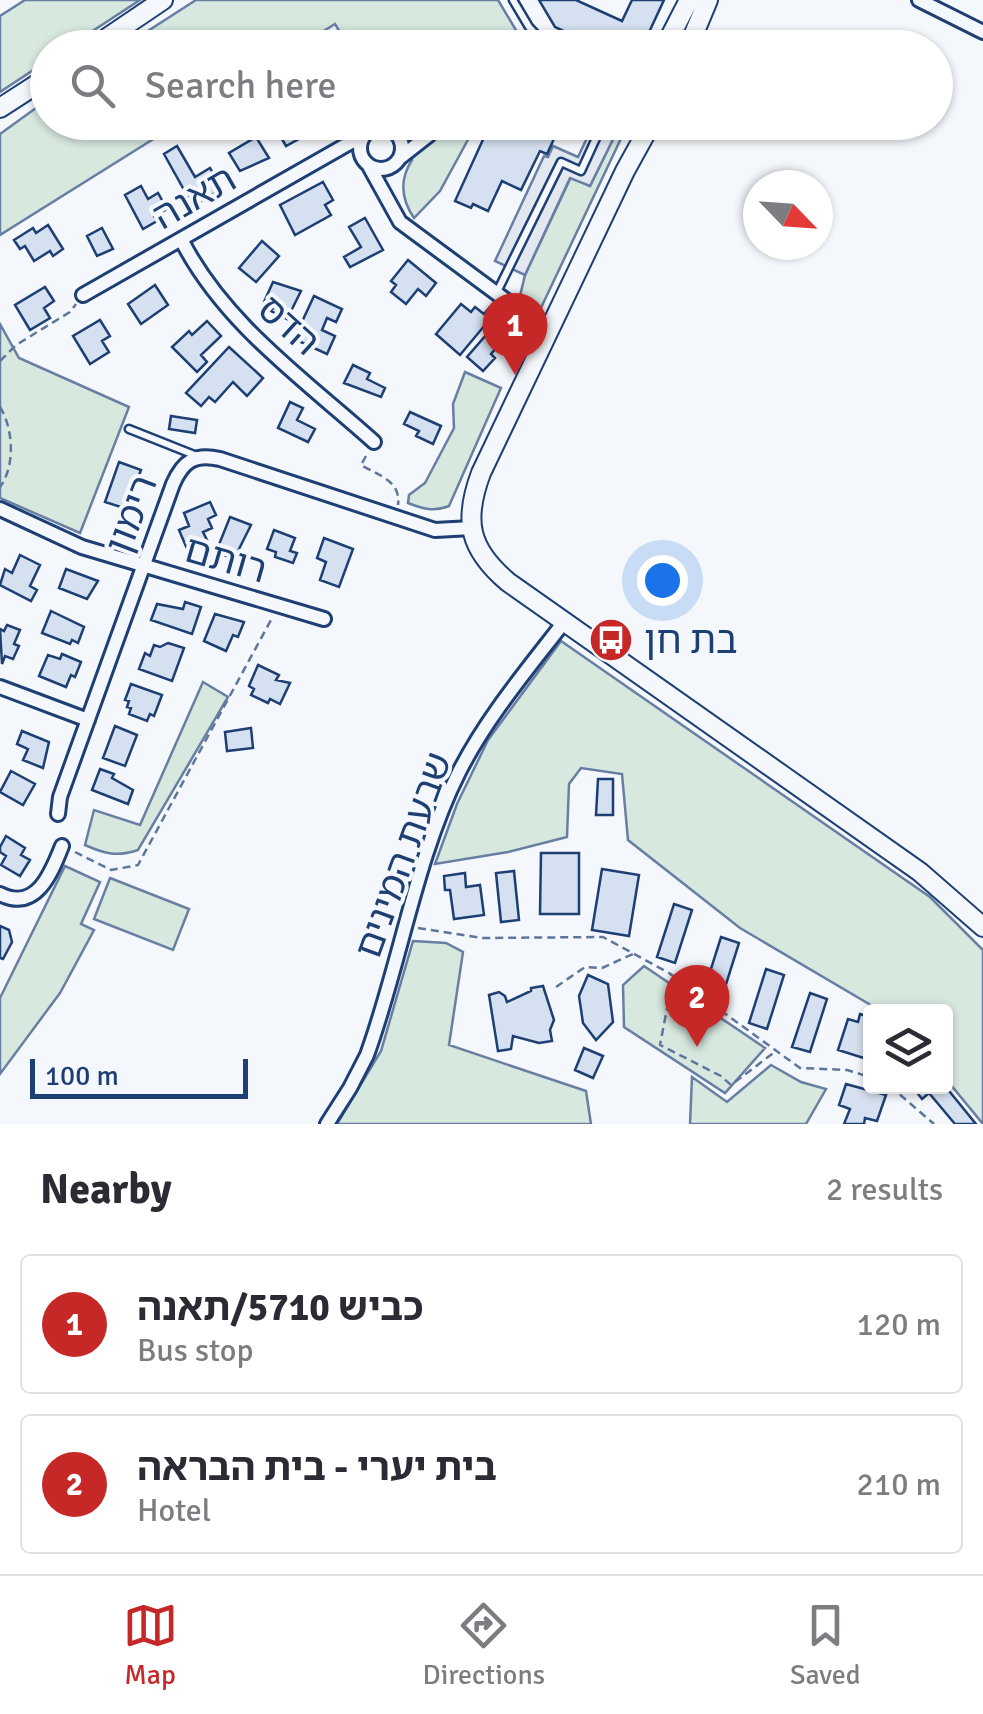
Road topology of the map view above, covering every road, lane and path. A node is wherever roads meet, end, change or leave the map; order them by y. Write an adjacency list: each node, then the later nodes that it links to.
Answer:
1 (164, 0): 6 (main road)
2 (513, 0): 7 (lane)
3 (689, 0): 8 (main road)
4 (708, 0): 9 (main road)
5 (919, 0): 10 (street)
6 (119, 30)
7 (532, 30)
8 (674, 30)
9 (696, 30)
10 (983, 32)
11 (30, 89): 12 (main road)
12 (0, 108)
13 (355, 140): 20 (street, תאנה)
14 (363, 140): 22 (street)
15 (399, 140): 21 (street)
16 (422, 140): 21 (street)
17 (596, 140): 26 (lane)
18 (632, 140): 23 (main road)
19 (642, 140): 23 (main road)
20 (334, 152): 22 (street); 25 (street, תאנה)
21 (400, 159): 22 (street); 24 (street)
22 (366, 162): 24 (street)
23 (625, 172): 28 (main road)
24 (390, 204): 26 (street)
25 (181, 239): 27 (street, תאנה); 32 (street, הדס)
26 (497, 294): 28 (street)
27 (83, 296): 29 (path)
28 (549, 332): 37 (main road)
29 (0, 361)
30 (0, 408): 34 (path)
31 (129, 429): 33 (lane)
32 (374, 442): 36 (path)
33 (199, 457): 36 (street, רימון); 38 (street, רימון)
34 (0, 489)
35 (0, 509): 38 (street, רותם)
36 (397, 516): 37 (street, רימון)
37 (472, 528): 41 (main road)
38 (144, 566): 39 (street, רותם); 43 (street, רימון)
39 (278, 606): 40 (street, רותם); 45 (path)
40 (324, 619)
41 (564, 622): 47 (street, שבעת המינים); 48 (main road)
42 (0, 687): 43 (street)
43 (88, 720): 44 (street, רימון)
44 (58, 814)
45 (62, 846): 46 (street)
46 (0, 894)
47 (406, 926): 49 (path); 55 (street, שבעת המינים)
48 (983, 927)
49 (634, 953): 50 (path); 51 (path)
50 (674, 976): 52 (path); 52 (path)
51 (556, 986)
52 (776, 1051): 53 (path)
53 (863, 1075)
54 (899, 1094): 56 (path)
55 (327, 1124)
56 (934, 1124)

